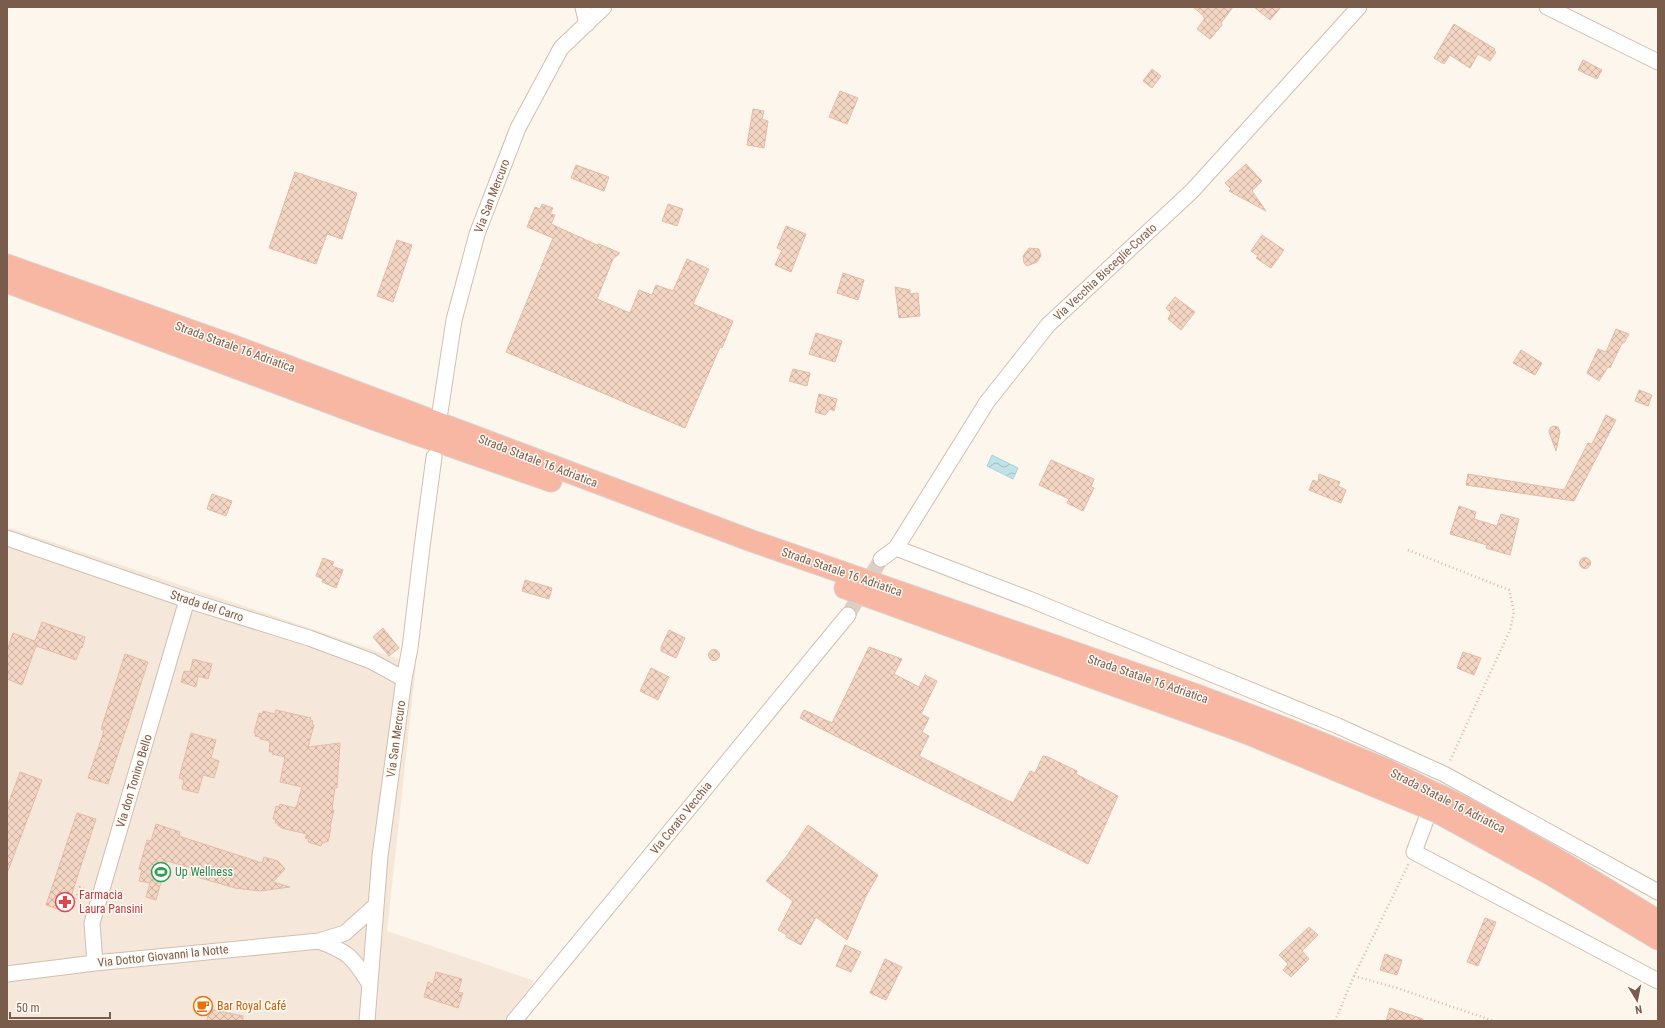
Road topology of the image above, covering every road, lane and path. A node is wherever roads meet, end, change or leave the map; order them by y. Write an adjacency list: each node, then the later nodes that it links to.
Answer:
1 (583, 7): 5 (street)
2 (604, 7): 5 (street, Via San Mercuro)
3 (1359, 7): 12 (street, Via Vecchia Bisceglie-Corato)
4 (1547, 7): 6 (street)
5 (587, 24): 9 (street, Via San Mercuro)
6 (1658, 62)
7 (7, 265): 19 (highway, Strada Statale 16 Adriatica)
8 (7, 282): 19 (highway, Strada Statale 16 Adriatica)
9 (440, 412)
10 (434, 457): 17 (street, Via San Mercuro)
11 (7, 538): 15 (street, Strada del Carro)
12 (896, 548): 14 (street, Via Vecchia Bisceglie-Corato); 18 (street)
13 (1408, 550): 18 (path)
14 (881, 558)
15 (187, 600): 17 (street, Strada del Carro); 31 (street, Via don Tonino Bello)
16 (848, 615): 37 (street, Via Corato Vecchia)
17 (404, 679): 23 (street, Via San Mercuro)
18 (1444, 774): 20 (street); 21 (street)
19 (1433, 802): 25 (highway, Strada Statale 16 Adriatica); 27 (highway, Strada Statale 16 Adriatica)
20 (1414, 852): 33 (path); 34 (street)
21 (1658, 892)
22 (68, 903): 24 (path)
23 (376, 905): 26 (street, Via Dottor Giovanni la Notte); 29 (street, Via San Mercuro)
24 (79, 906)
25 (1658, 921)
26 (345, 933): 28 (street, Via Dottor Giovanni la Notte); 29 (street)
27 (1658, 939)
28 (319, 941): 30 (street, Via Dottor Giovanni la Notte); 31 (street, Via Dottor Giovanni la Notte)
29 (372, 945): 30 (street, Via Dottor Giovanni la Notte); 35 (street, Via San Mercuro)
30 (341, 949): 35 (street, Via Dottor Giovanni la Notte)
31 (95, 963): 32 (street, Via Dottor Giovanni la Notte)
32 (7, 974)
33 (1354, 976): 38 (path); 39 (path)
34 (1658, 981)
35 (369, 983): 36 (street, Via San Mercuro)
36 (367, 1021)
37 (514, 1021)
38 (1335, 1021)
39 (1494, 1021)

